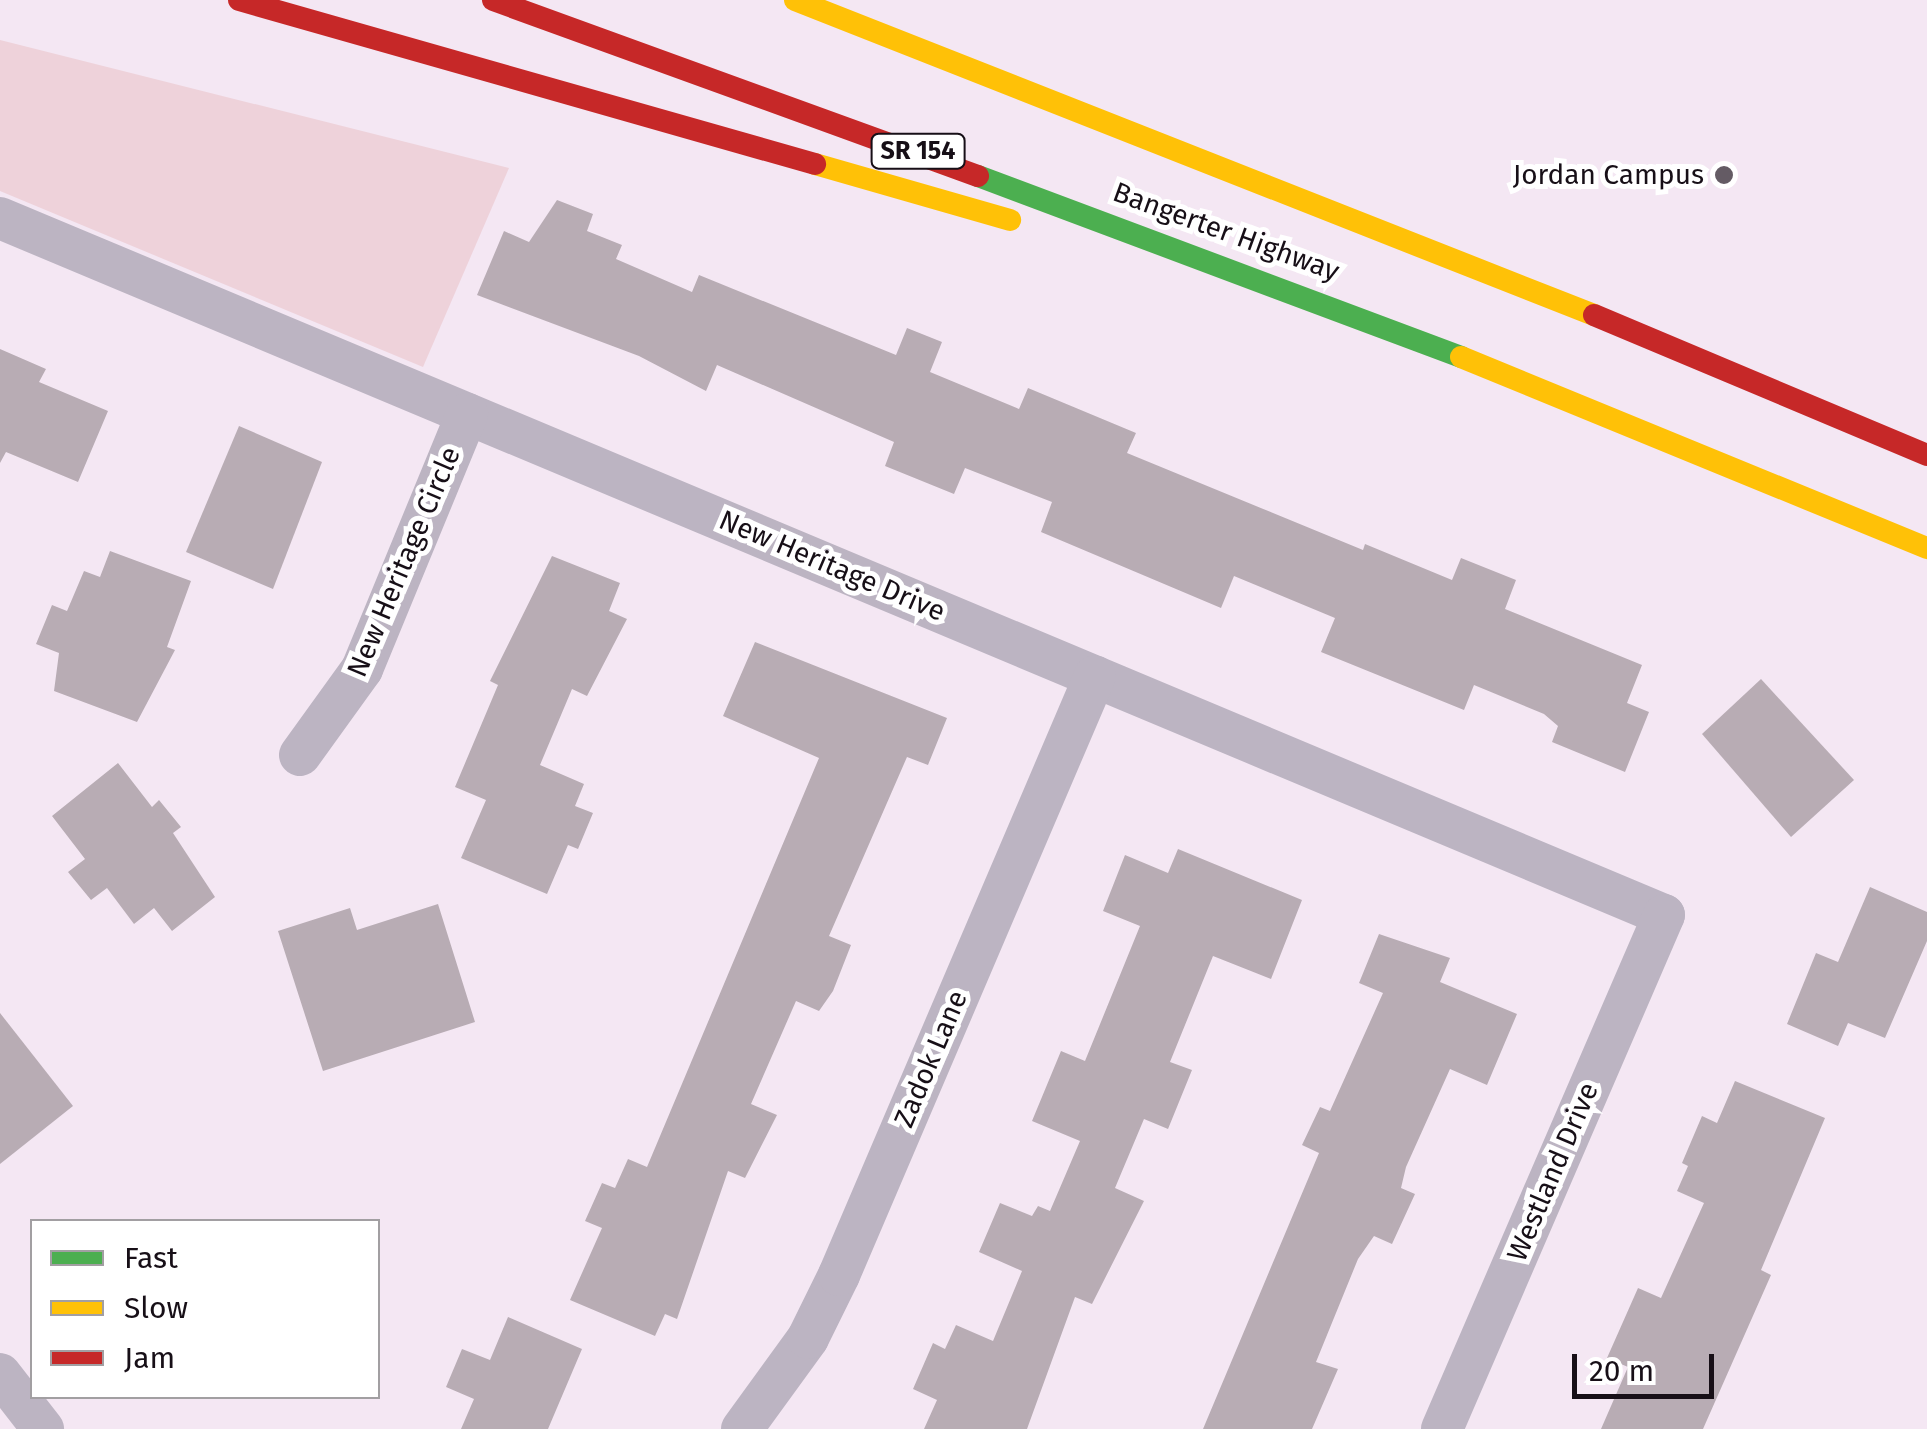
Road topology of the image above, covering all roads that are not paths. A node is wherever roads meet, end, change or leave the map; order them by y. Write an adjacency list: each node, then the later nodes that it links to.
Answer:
1 (239, 0): 7 (highway)
2 (493, 0): 7 (highway, Bangerter Highway / SR 154)
3 (796, 0): 6 (highway)
4 (972, 41): 6 (highway)
5 (0, 218): 8 (street, New Heritage Drive)
6 (1370, 221): 9 (highway)
7 (1342, 307): 10 (highway, Bangerter Highway / SR 154)
8 (468, 414): 11 (street, New Heritage Drive); 12 (street, New Heritage Circle)
9 (1927, 455)
10 (1927, 548)
11 (1094, 676): 13 (street, New Heritage Drive); 16 (street, Zadok Lane)
12 (300, 755)
13 (1664, 915): 17 (street, Westland Drive)
14 (0, 1374): 15 (street)
15 (44, 1429)
16 (742, 1429)
17 (1442, 1429)

